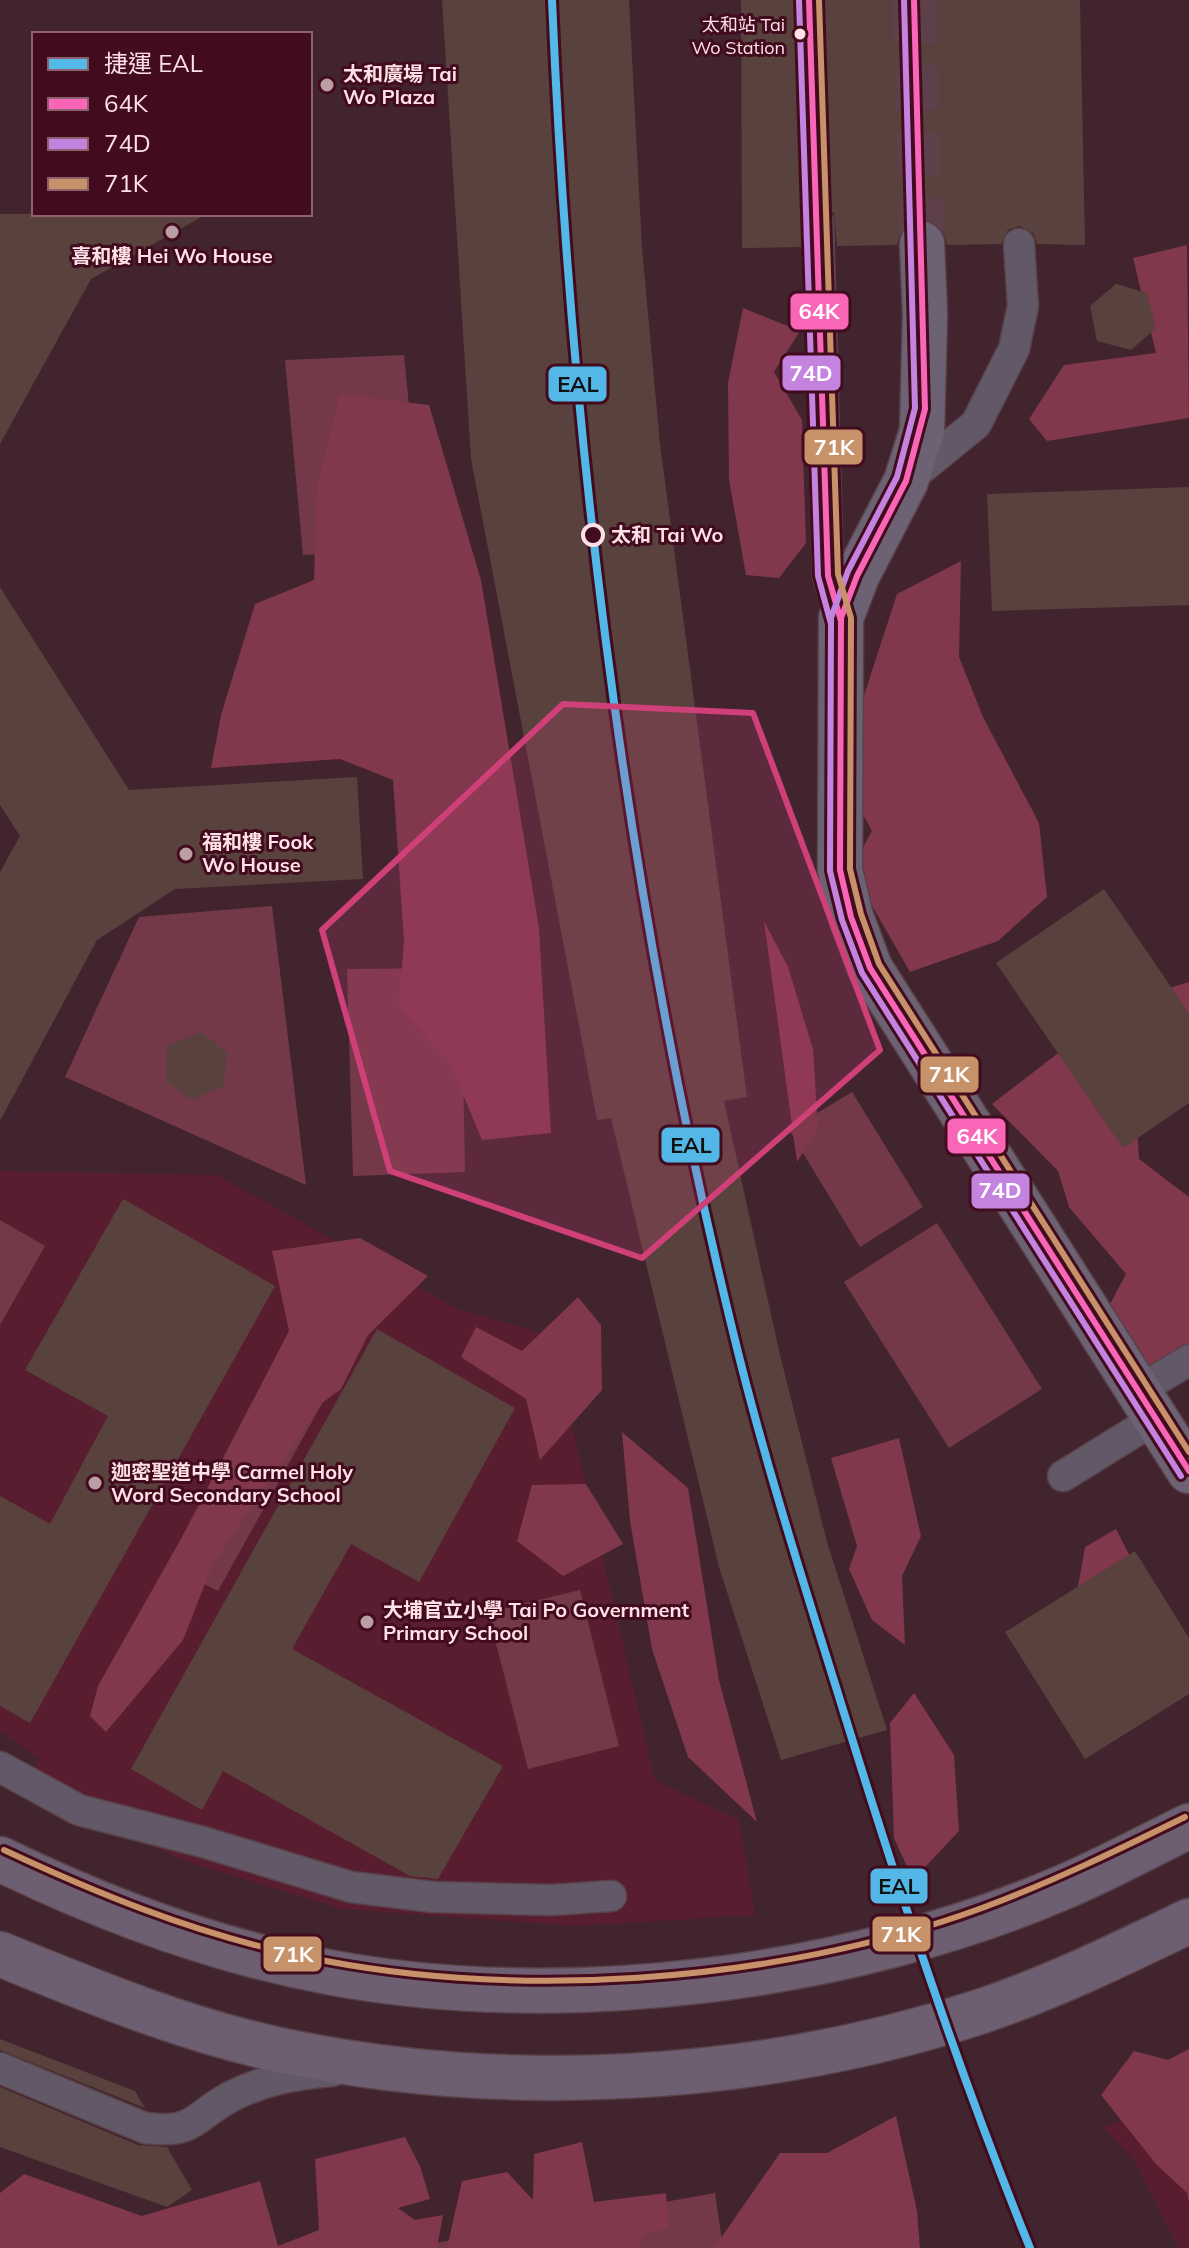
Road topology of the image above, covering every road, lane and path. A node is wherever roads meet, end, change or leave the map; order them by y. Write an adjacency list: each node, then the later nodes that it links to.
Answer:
1 (818, 222): 5 (lane)
2 (922, 244): 4 (street)
3 (1019, 244): 4 (lane)
4 (906, 481): 5 (street)
5 (841, 618): 7 (street)
6 (1189, 1360): 7 (lane)
7 (1147, 1405): 8 (street); 9 (lane)
8 (1189, 1471)
9 (1063, 1476)
10 (0, 1767): 13 (lane)
11 (1189, 1826): 12 (main road)
12 (0, 1859)
13 (611, 1896)
14 (1189, 1921): 16 (main road)
15 (0, 1954): 16 (main road)
16 (382, 2067): 17 (lane)
17 (0, 2068)

